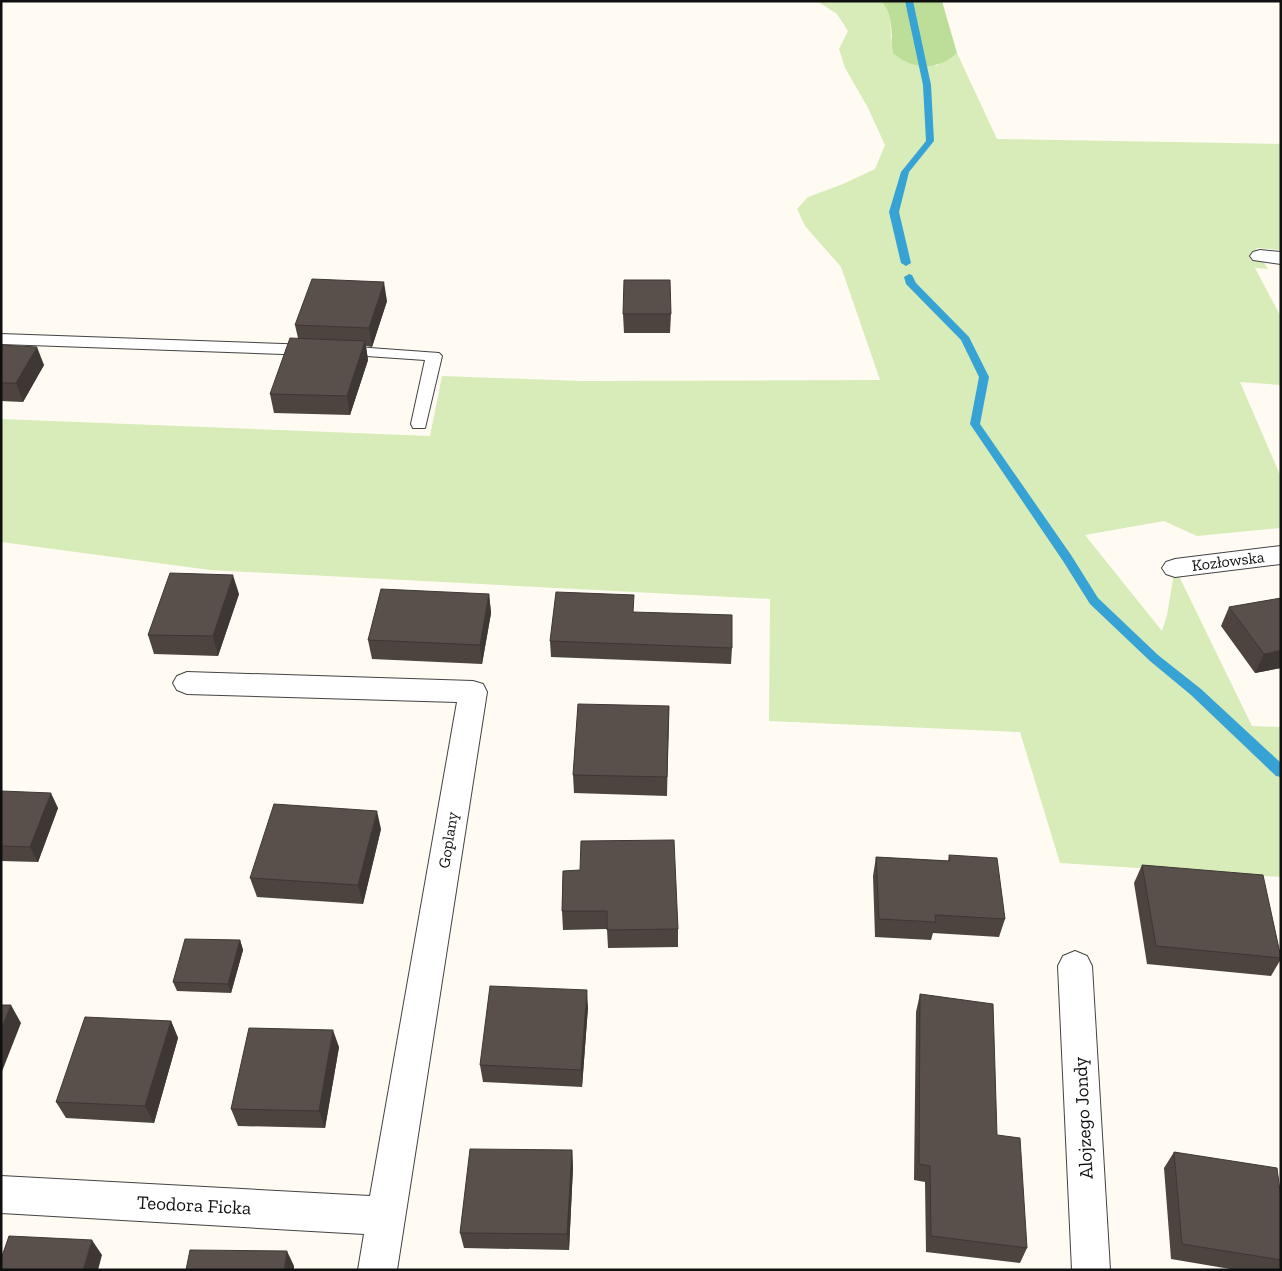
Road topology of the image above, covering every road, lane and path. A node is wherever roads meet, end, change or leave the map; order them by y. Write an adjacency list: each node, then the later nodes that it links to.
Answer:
1 (1260, 256): 2 (street)
2 (1281, 258)
3 (1, 339): 4 (lane)
4 (419, 424)
5 (1281, 555): 6 (street, Kozłowska)
6 (1175, 568)
7 (187, 683): 10 (street, Goplany)
8 (1075, 966): 12 (street, Alojzego Jondy)
9 (1, 1194): 10 (street, Teodora Ficka)
10 (386, 1216): 11 (street, Goplany)
11 (377, 1270)
12 (1091, 1270)

